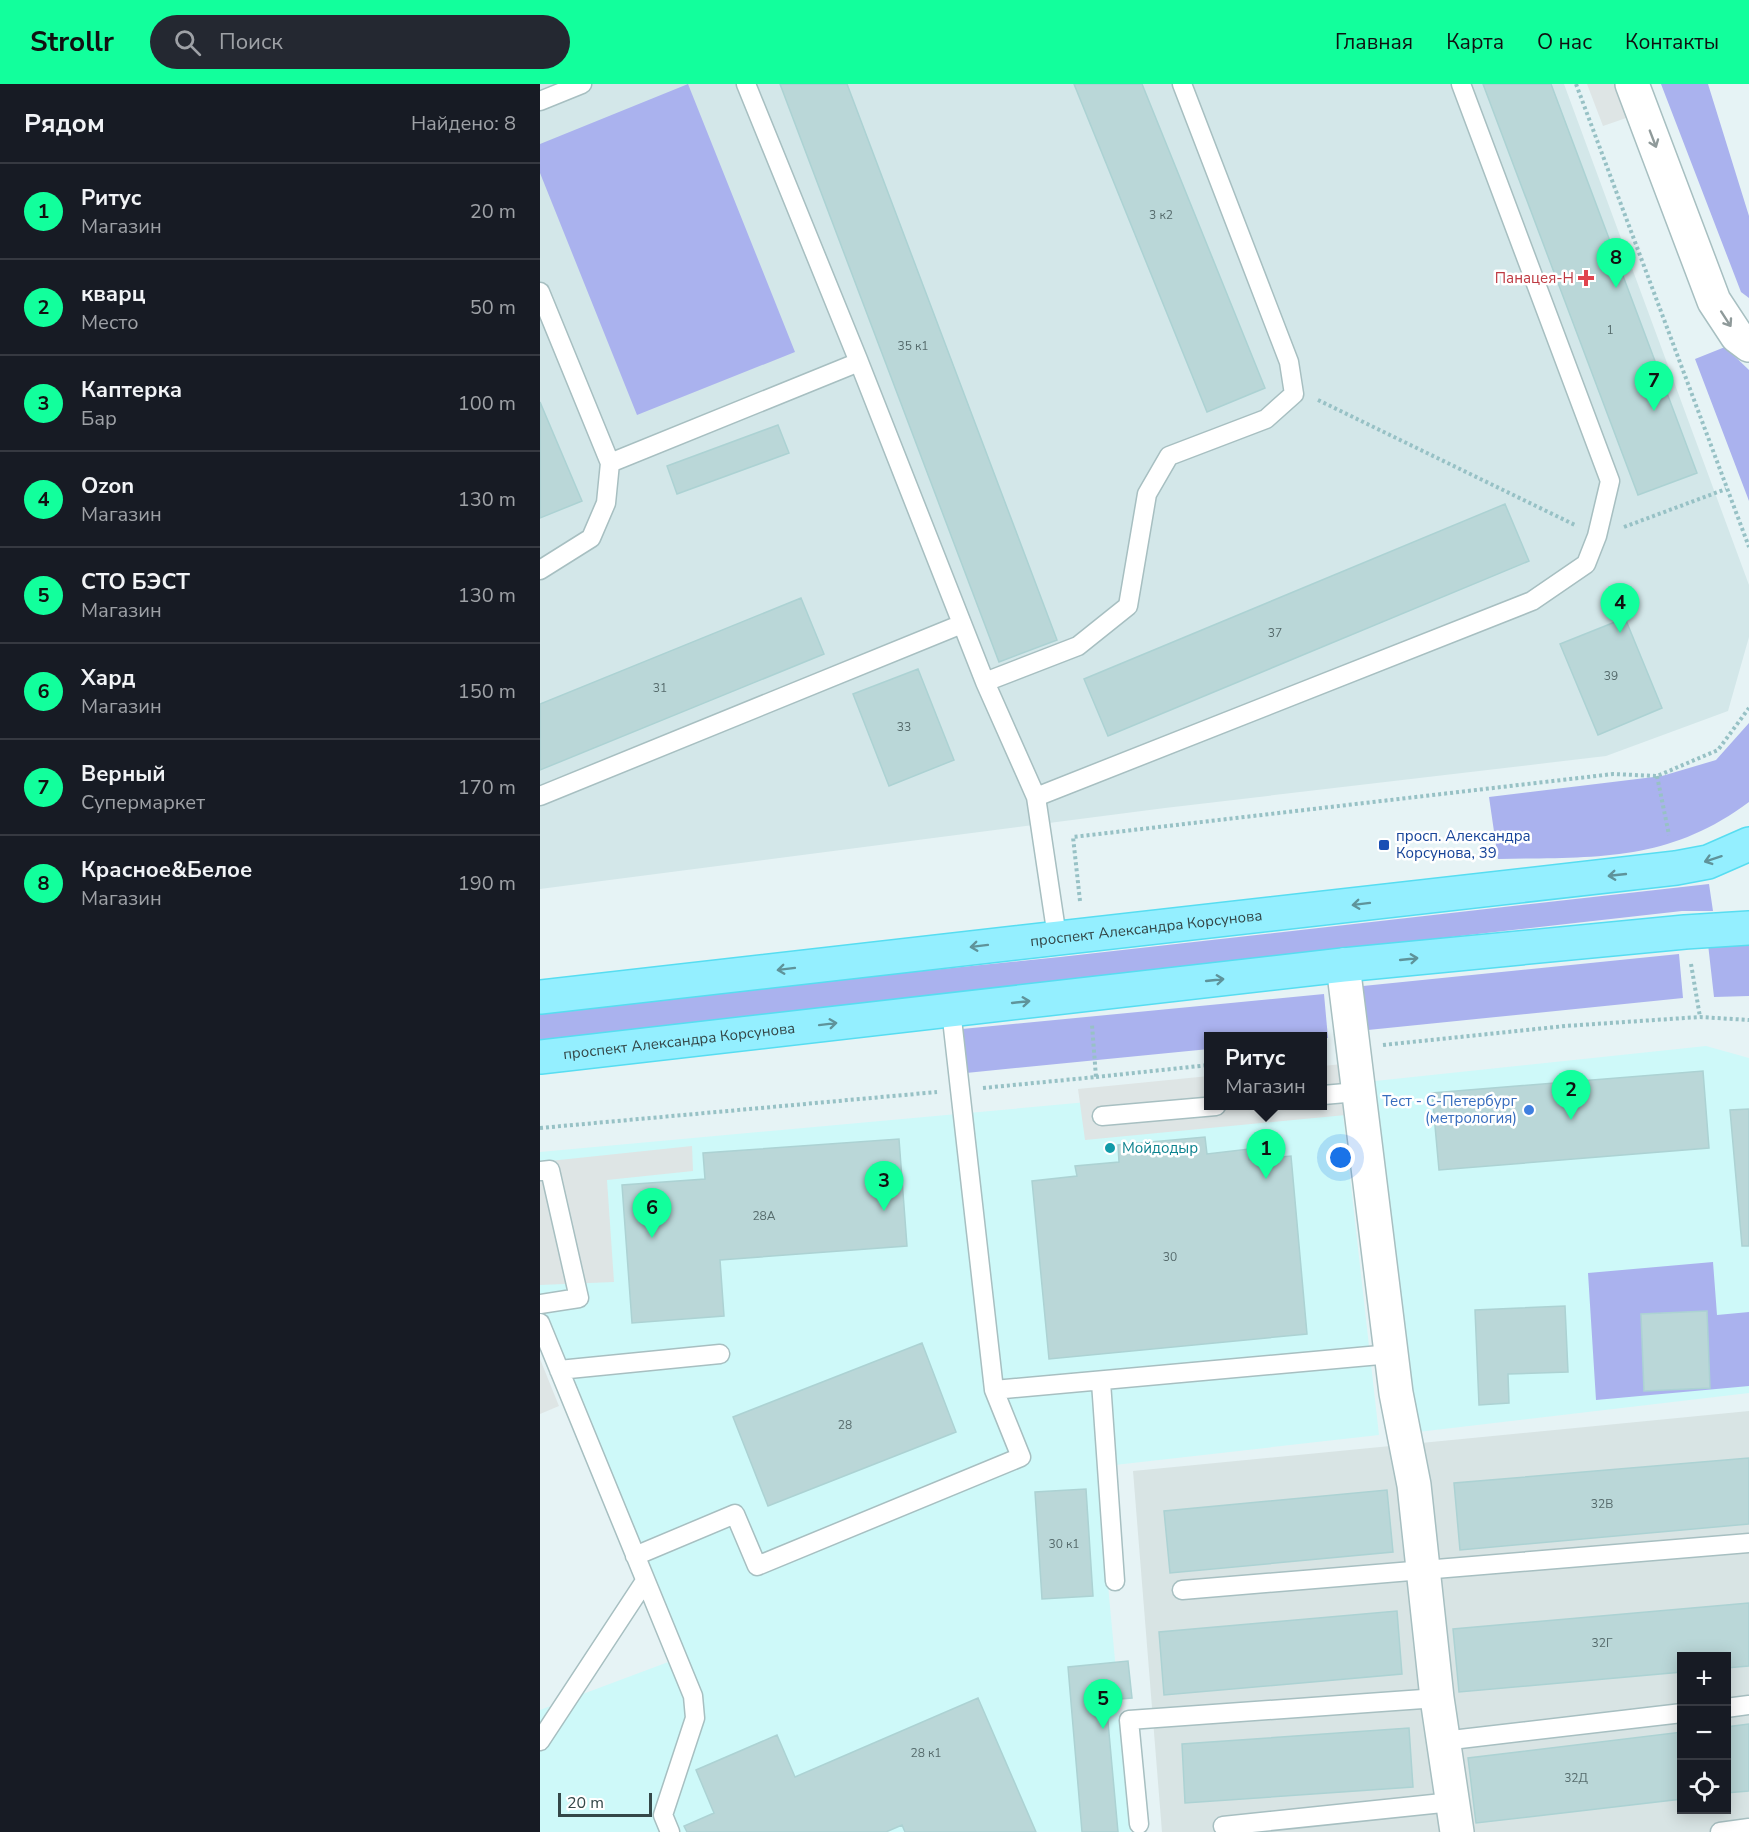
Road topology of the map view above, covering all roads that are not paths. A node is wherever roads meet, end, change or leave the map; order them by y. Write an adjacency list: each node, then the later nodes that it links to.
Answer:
1 (582, 84): 6 (lane)
2 (746, 84): 9 (lane)
3 (1182, 84): 13 (lane)
4 (1461, 84): 15 (lane)
5 (1632, 84): 8 (street, one-way to 8)
6 (540, 101)
7 (540, 292): 10 (lane)
8 (1749, 345)
9 (859, 362): 10 (lane); 12 (lane)
10 (610, 463): 11 (lane)
11 (540, 570)
12 (962, 624): 13 (lane); 14 (lane)
13 (985, 682): 15 (lane)
14 (540, 796)
15 (1036, 797): 18 (lane)
16 (1749, 844): 18 (main road, проспект Александра Корсунова, one-way to 18)
17 (1749, 928): 19 (main road, проспект Александра Корсунова, one-way to 17)
18 (1070, 936): 20 (main road, проспект Александра Корсунова, one-way to 20)
19 (1343, 965): 21 (main road, проспект Александра Корсунова, one-way to 19); 23 (street)
20 (540, 997)
21 (951, 1010): 22 (main road, проспект Александра Корсунова, one-way to 21); 34 (lane)
22 (540, 1057)
23 (1357, 1092): 24 (lane); 31 (street)
24 (1327, 1095)
25 (1204, 1107): 26 (lane)
26 (1102, 1116)
27 (540, 1172): 28 (lane)
28 (540, 1304)
29 (540, 1323): 32 (lane)
30 (720, 1354): 32 (lane)
31 (1391, 1354): 33 (lane); 37 (street)
32 (559, 1370): 36 (lane)
33 (1101, 1382): 34 (lane); 39 (lane)
34 (994, 1390): 36 (lane)
35 (1749, 1543): 37 (lane)
36 (635, 1556): 38 (lane)
37 (1424, 1571): 40 (lane); 41 (street)
38 (645, 1581): 45 (lane); 51 (lane)
39 (1115, 1581)
40 (1182, 1590)
41 (1437, 1698): 46 (street); 48 (lane)
42 (1749, 1705): 43 (lane)
43 (1731, 1707)
44 (1677, 1714): 46 (lane)
45 (540, 1741)
46 (1443, 1741): 47 (street)
47 (1454, 1817): 49 (lane)
48 (1139, 1824)
49 (1223, 1826)
50 (1749, 1828): 52 (lane)
51 (670, 1832)
52 (1720, 1832)

